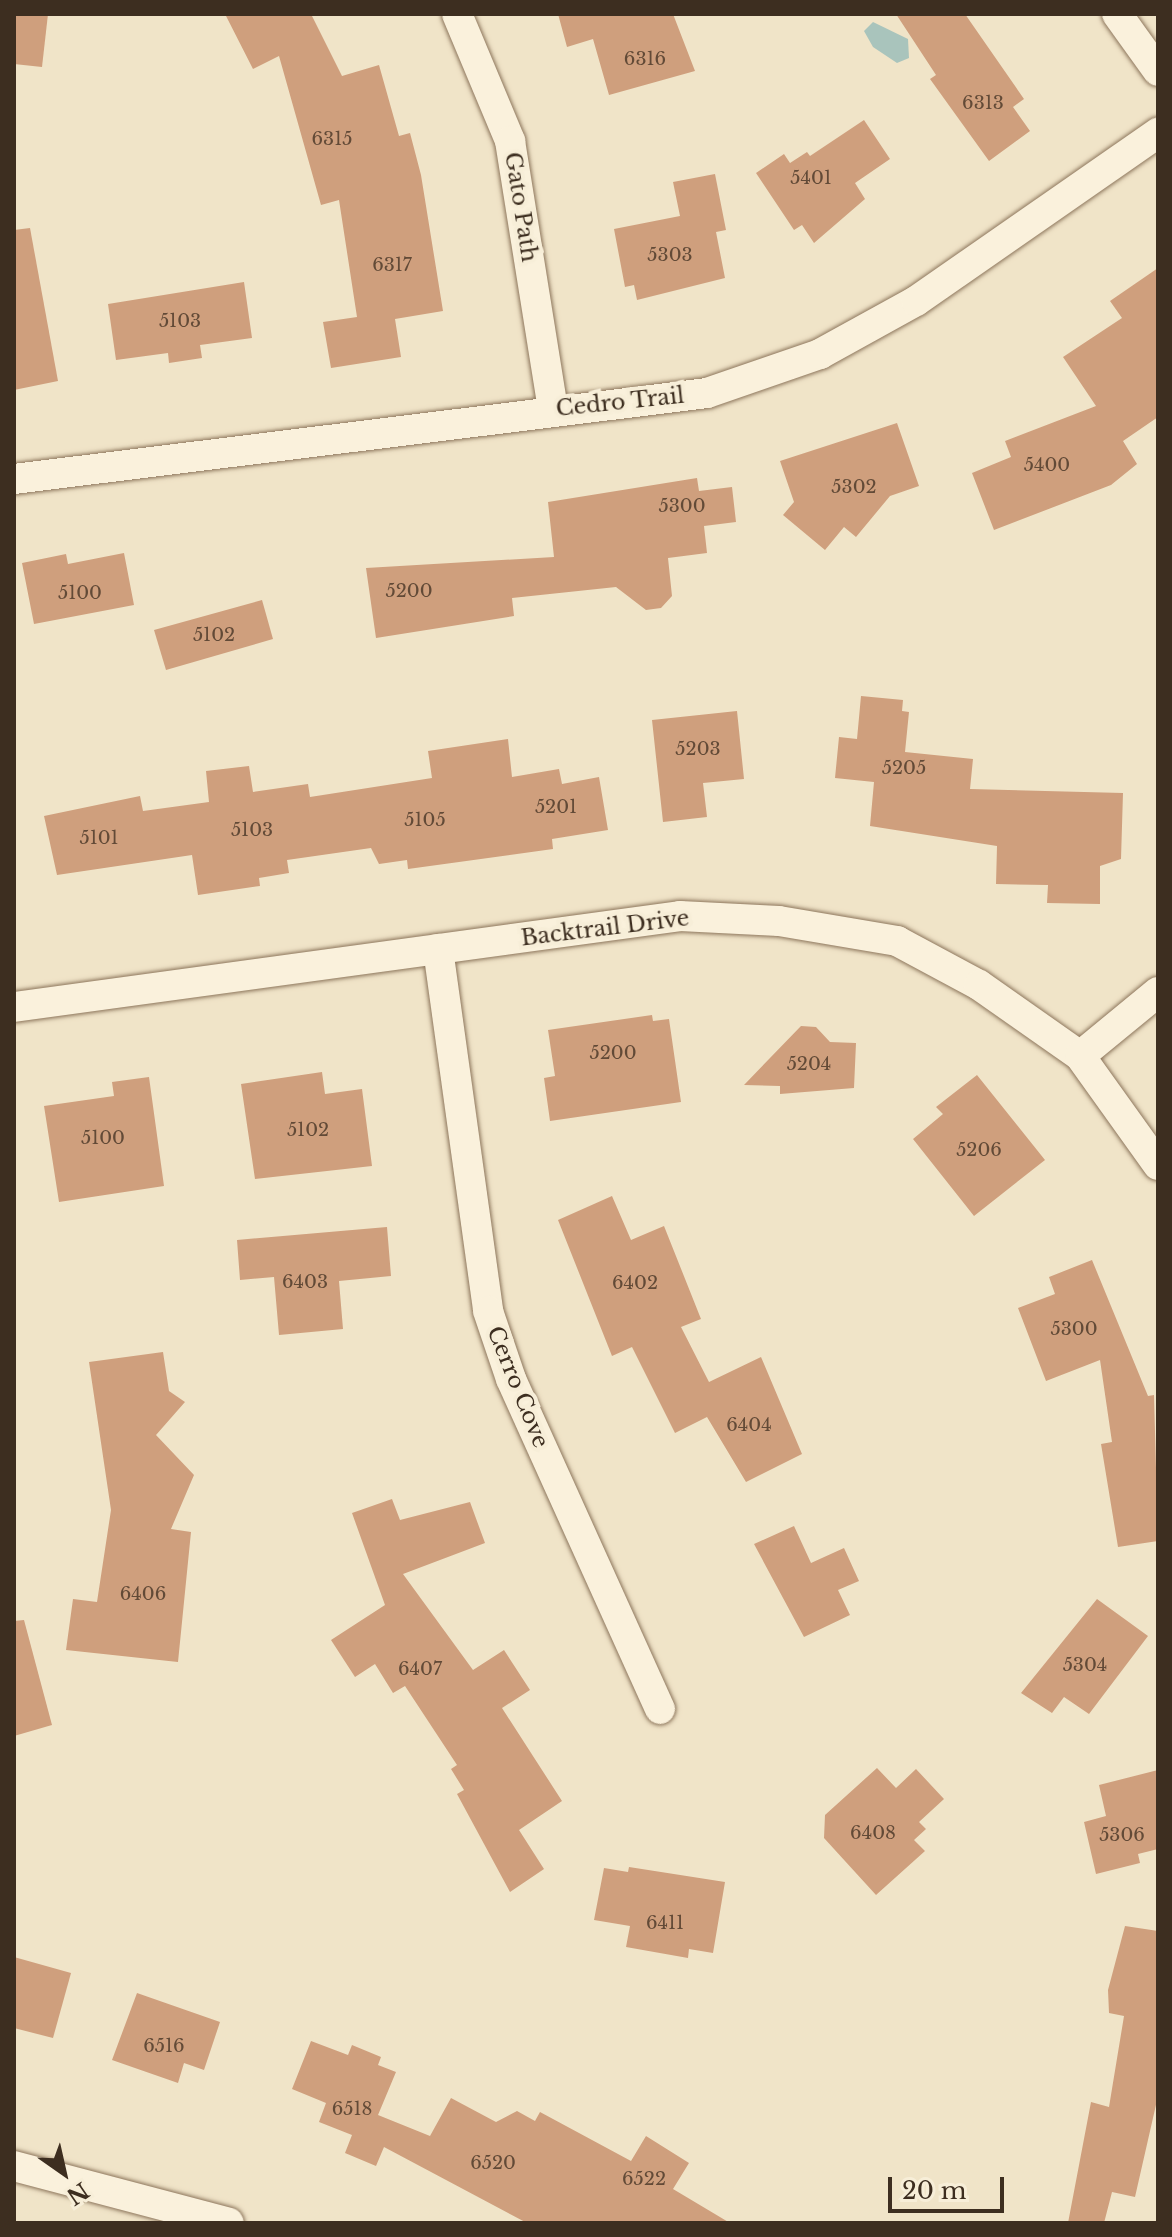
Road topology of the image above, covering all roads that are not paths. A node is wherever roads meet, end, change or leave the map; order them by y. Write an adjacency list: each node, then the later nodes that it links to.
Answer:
1 (457, 14): 5 (street, Gato Path)
2 (1117, 14): 3 (street)
3 (1158, 71)
4 (1158, 133): 5 (street, Cedro Trail)
5 (553, 409): 6 (street, Cedro Trail)
6 (14, 479)
7 (438, 949): 9 (street, Backtrail Drive); 10 (street, Backtrail Drive); 12 (street, Cerro Cove)
8 (1158, 992): 10 (street)
9 (14, 1007)
10 (1080, 1056): 11 (street, Backtrail Drive)
11 (1158, 1165)
12 (660, 1709)
13 (14, 2166): 14 (street)
14 (229, 2223)

